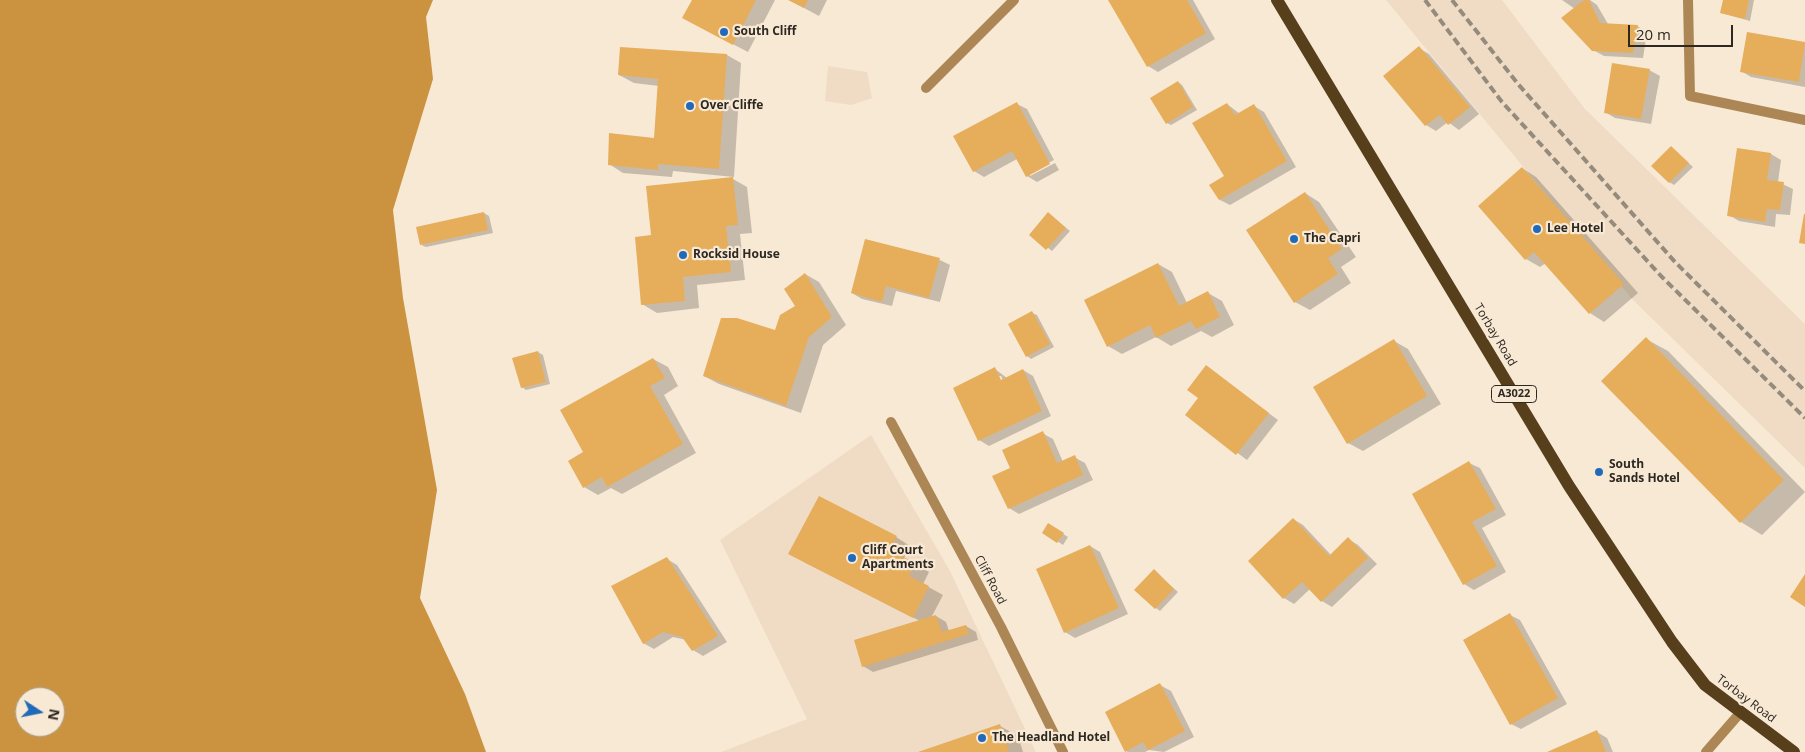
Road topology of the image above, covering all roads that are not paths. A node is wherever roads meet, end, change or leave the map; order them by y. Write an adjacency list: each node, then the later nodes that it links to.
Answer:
1 (1014, 0): 4 (street)
2 (1277, 0): 7 (main road, Torbay Road / A3022)
3 (1688, 0): 5 (street)
4 (926, 88)
5 (1805, 120)
6 (891, 422): 8 (street, Cliff Road)
7 (1740, 713): 9 (street); 10 (main road, Torbay Road / A3022)
8 (1063, 752)
9 (1706, 752)
10 (1794, 752)

